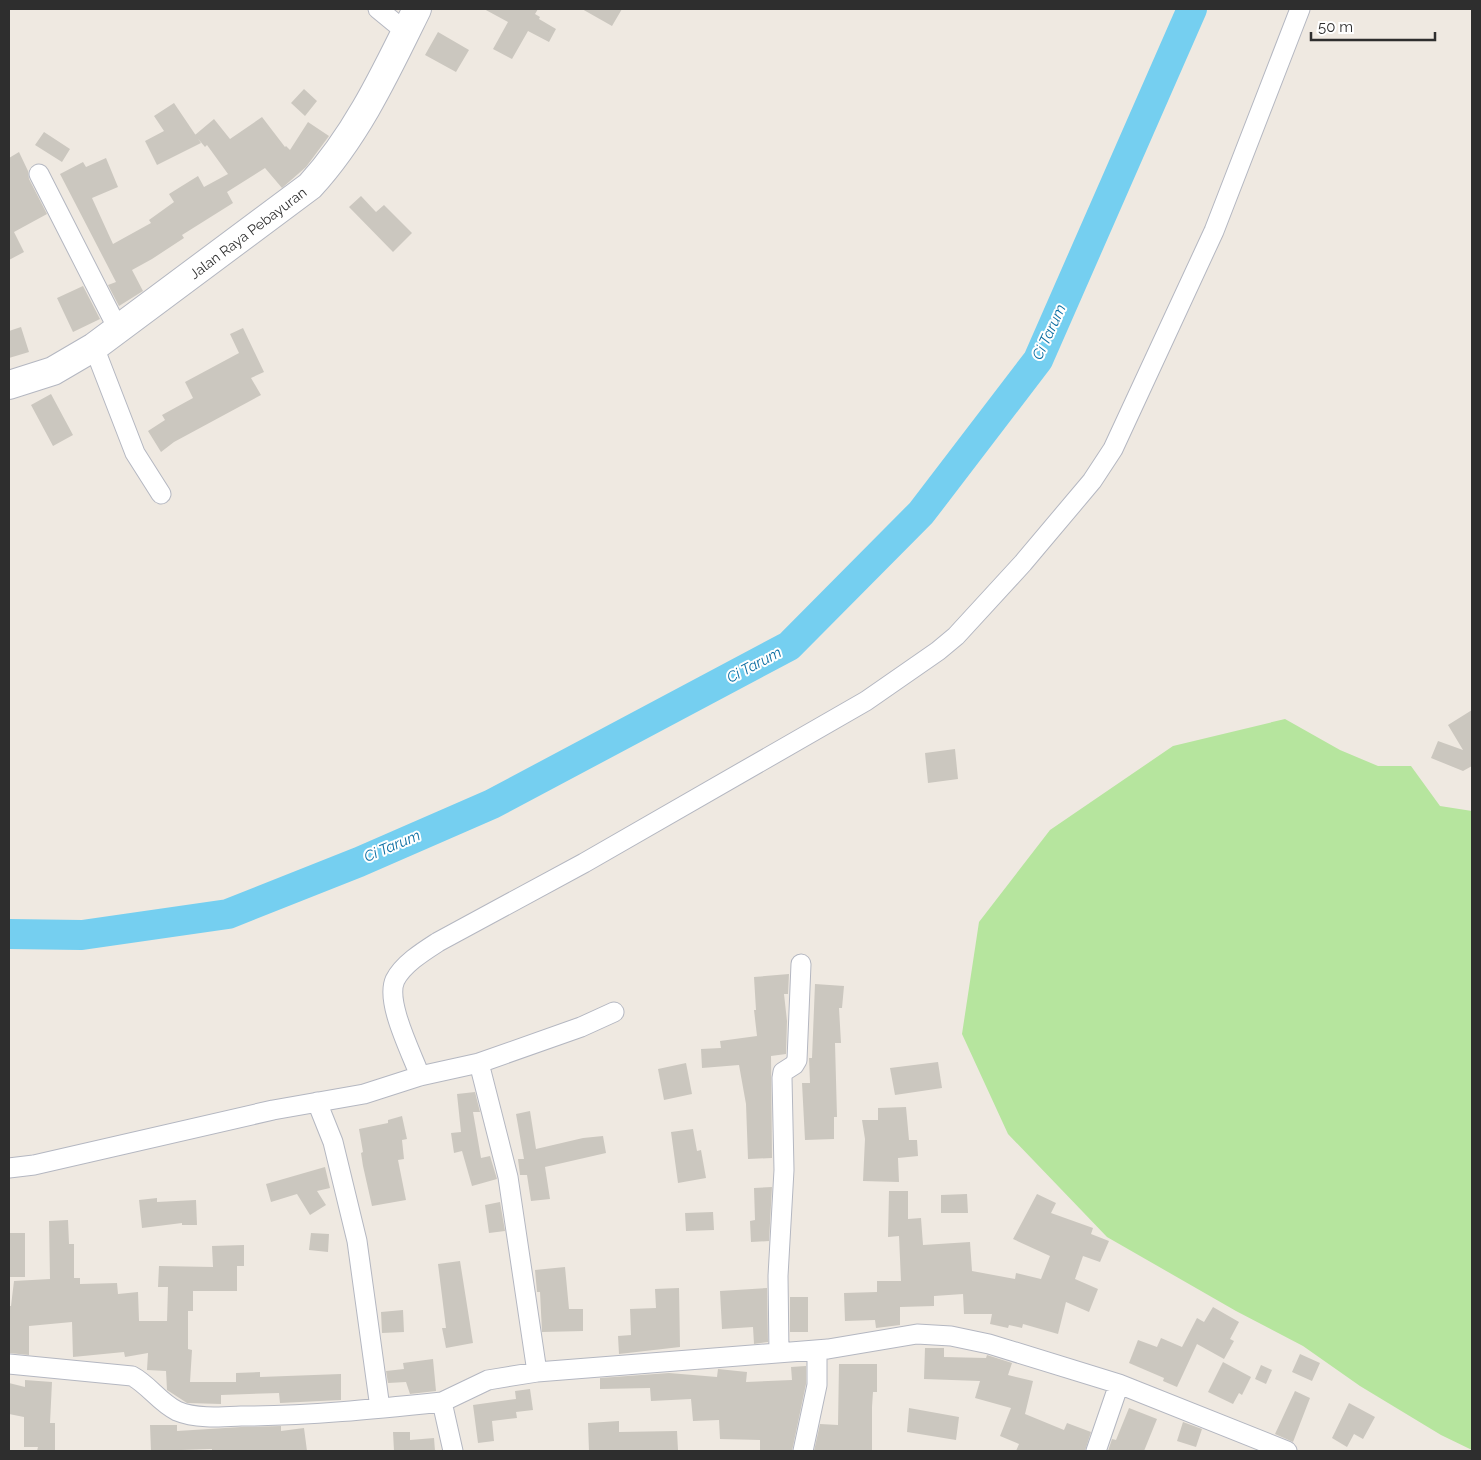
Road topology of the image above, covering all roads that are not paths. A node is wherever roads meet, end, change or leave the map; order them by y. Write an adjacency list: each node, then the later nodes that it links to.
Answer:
1 (378, 9): 3 (street)
2 (1300, 9): 12 (street)
3 (411, 20): 5 (main road, Jalan Raya Pebayuran)
4 (39, 174): 5 (street)
5 (118, 329): 6 (main road, Jalan Raya Pebayuran)
6 (94, 347): 7 (main road, Jalan Raya Pebayuran); 8 (street)
7 (9, 385)
8 (161, 494)
9 (801, 964): 16 (street)
10 (614, 1012): 11 (street)
11 (479, 1063): 12 (street); 18 (street)
12 (420, 1076): 13 (street)
13 (317, 1102): 14 (street); 21 (street)
14 (9, 1168)
15 (817, 1350): 16 (street); 19 (street); 24 (street)
16 (779, 1353): 18 (street)
17 (9, 1364): 21 (street)
18 (537, 1372): 20 (street)
19 (1119, 1384): 22 (street); 25 (street)
20 (442, 1402): 21 (street); 23 (street)
21 (380, 1408)
22 (1253, 1445): 26 (street)
23 (453, 1451)
24 (803, 1451)
25 (1096, 1451)
26 (1287, 1451)

